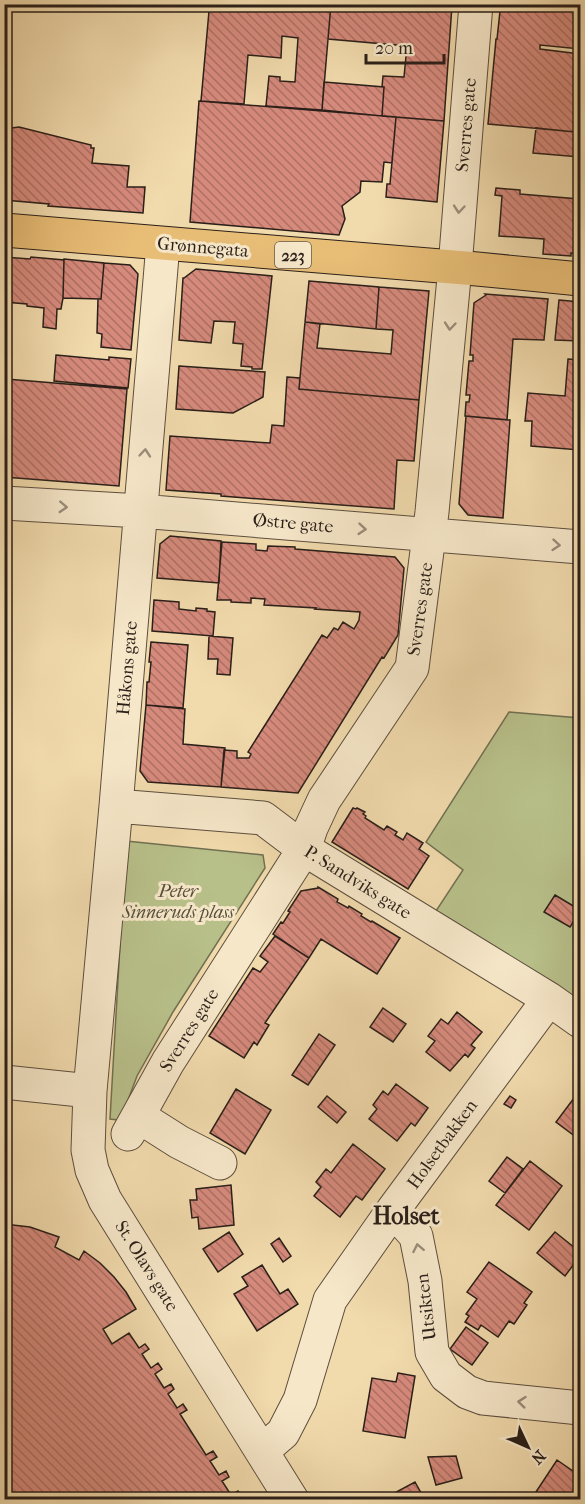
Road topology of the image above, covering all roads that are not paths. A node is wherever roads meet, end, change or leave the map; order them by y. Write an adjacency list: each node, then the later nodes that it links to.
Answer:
1 (476, 4): 4 (street, Sverres gate, one-way to 4)
2 (4, 230): 3 (main road, Grønnegata / 223)
3 (163, 244): 4 (main road, Grønnegata / 223); 7 (street, Håkons gate, one-way to 3)
4 (455, 267): 5 (main road, Grønnegata / 223); 8 (street, Sverres gate, one-way to 8)
5 (580, 279)
6 (4, 503): 7 (street, Østre gate, one-way to 7)
7 (140, 511): 8 (street, Østre gate, one-way to 8); 10 (street, Håkons gate)
8 (429, 534): 9 (street, Østre gate, one-way to 9); 11 (street, Sverres gate)
9 (580, 547)
10 (116, 806): 11 (street, P. Sandviks gate); 15 (street, Håkons gate)
11 (304, 849): 12 (street, P. Sandviks gate); 16 (street, Sverres gate)
12 (549, 999): 13 (street, P. Sandviks gate); 17 (street, Holsetbakken)
13 (580, 1021)
14 (4, 1082): 15 (street)
15 (90, 1091): 19 (street, St. Olavs gate)
16 (220, 1163)
17 (393, 1210): 18 (street, Utsikten, one-way to 17); 19 (street, Holsetbakken)
18 (580, 1408)
19 (262, 1451): 20 (street, St. Olavs gate)
20 (292, 1500)

